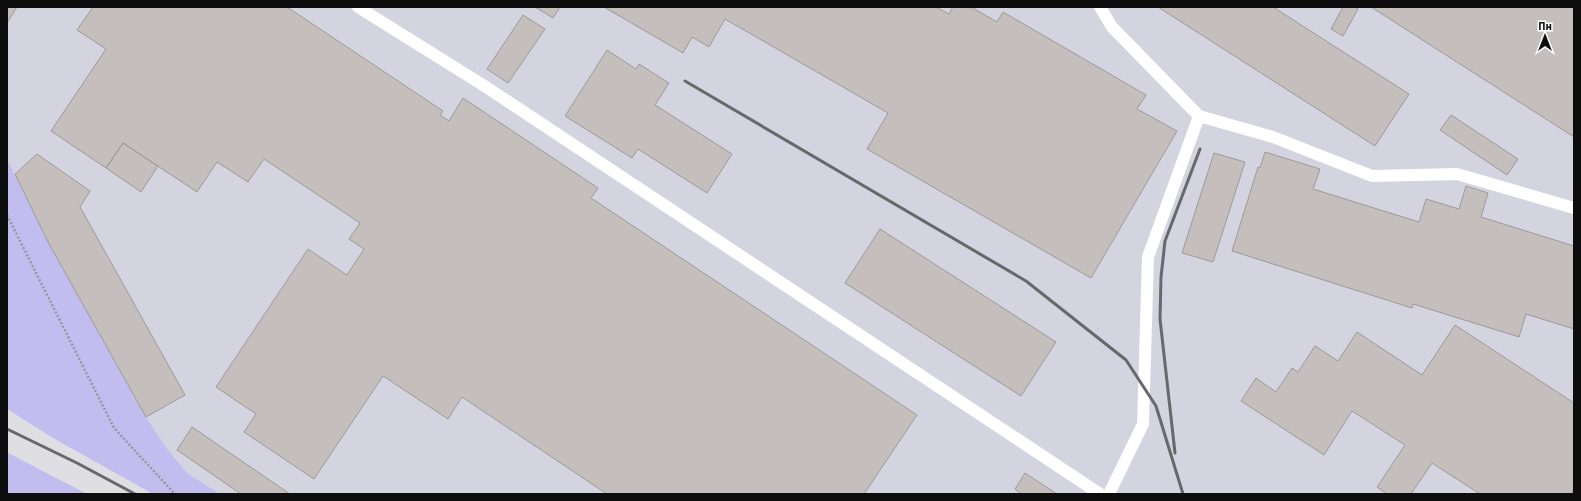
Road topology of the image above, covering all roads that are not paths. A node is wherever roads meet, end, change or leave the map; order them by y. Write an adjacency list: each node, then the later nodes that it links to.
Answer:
1 (358, 7): 5 (lane)
2 (1100, 7): 3 (lane)
3 (1199, 116): 4 (lane); 6 (lane)
4 (1574, 208)
5 (1100, 494)
6 (1109, 494)

